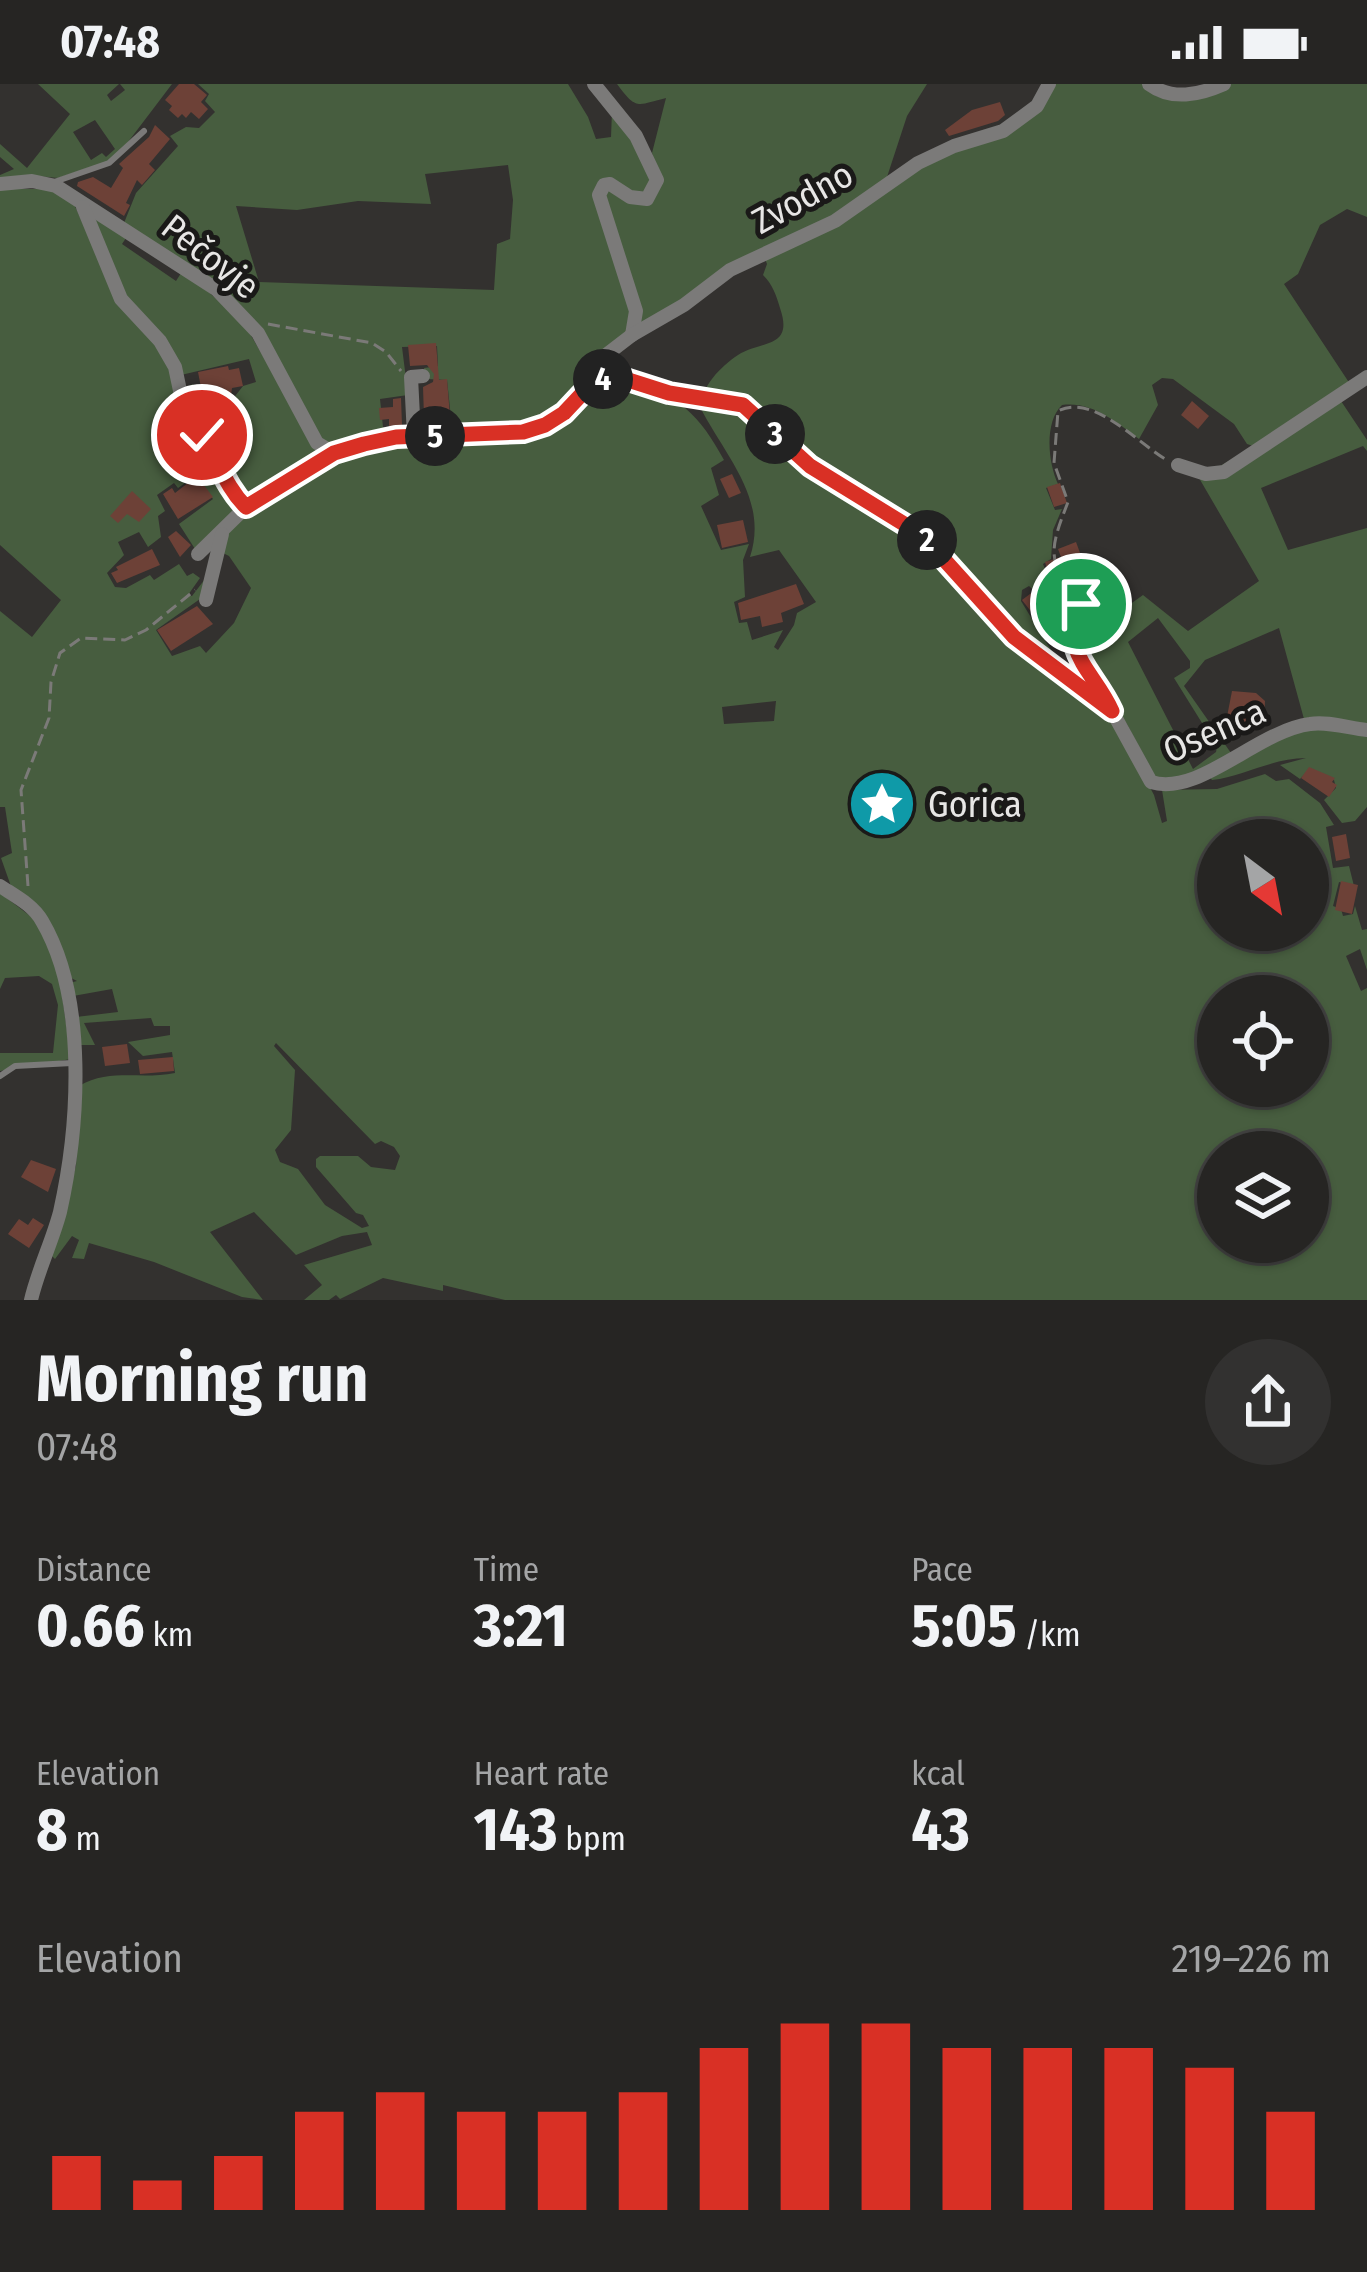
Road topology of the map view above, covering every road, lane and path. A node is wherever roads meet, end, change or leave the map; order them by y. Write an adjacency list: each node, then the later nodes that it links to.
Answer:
1 (594, 84): 10 (street)
2 (1049, 84): 10 (street, Zvodno)
3 (1149, 84): 4 (street)
4 (1224, 84)
5 (144, 131): 6 (lane)
6 (48, 182): 7 (street); 8 (street, Pečovje)
7 (0, 184)
8 (83, 207): 9 (street, Pečovje); 17 (street)
9 (248, 322): 12 (path); 15 (street, Pečovje)
10 (632, 335): 13 (street, Zvodno)
11 (1367, 377): 16 (street)
12 (417, 380): 14 (street)
13 (595, 380): 14 (street); 23 (street, Osenca)
14 (414, 436): 15 (street)
15 (334, 453): 17 (street)
16 (1178, 465): 22 (path)
17 (246, 507): 18 (street)
18 (224, 529): 19 (street); 21 (street)
19 (198, 554)
20 (203, 580): 25 (path)
21 (206, 600)
22 (1097, 684)
23 (1367, 730)
24 (0, 886): 25 (street)
25 (30, 907): 26 (street)
26 (75, 1063): 27 (lane); 28 (street)
27 (0, 1076)
28 (32, 1300)

